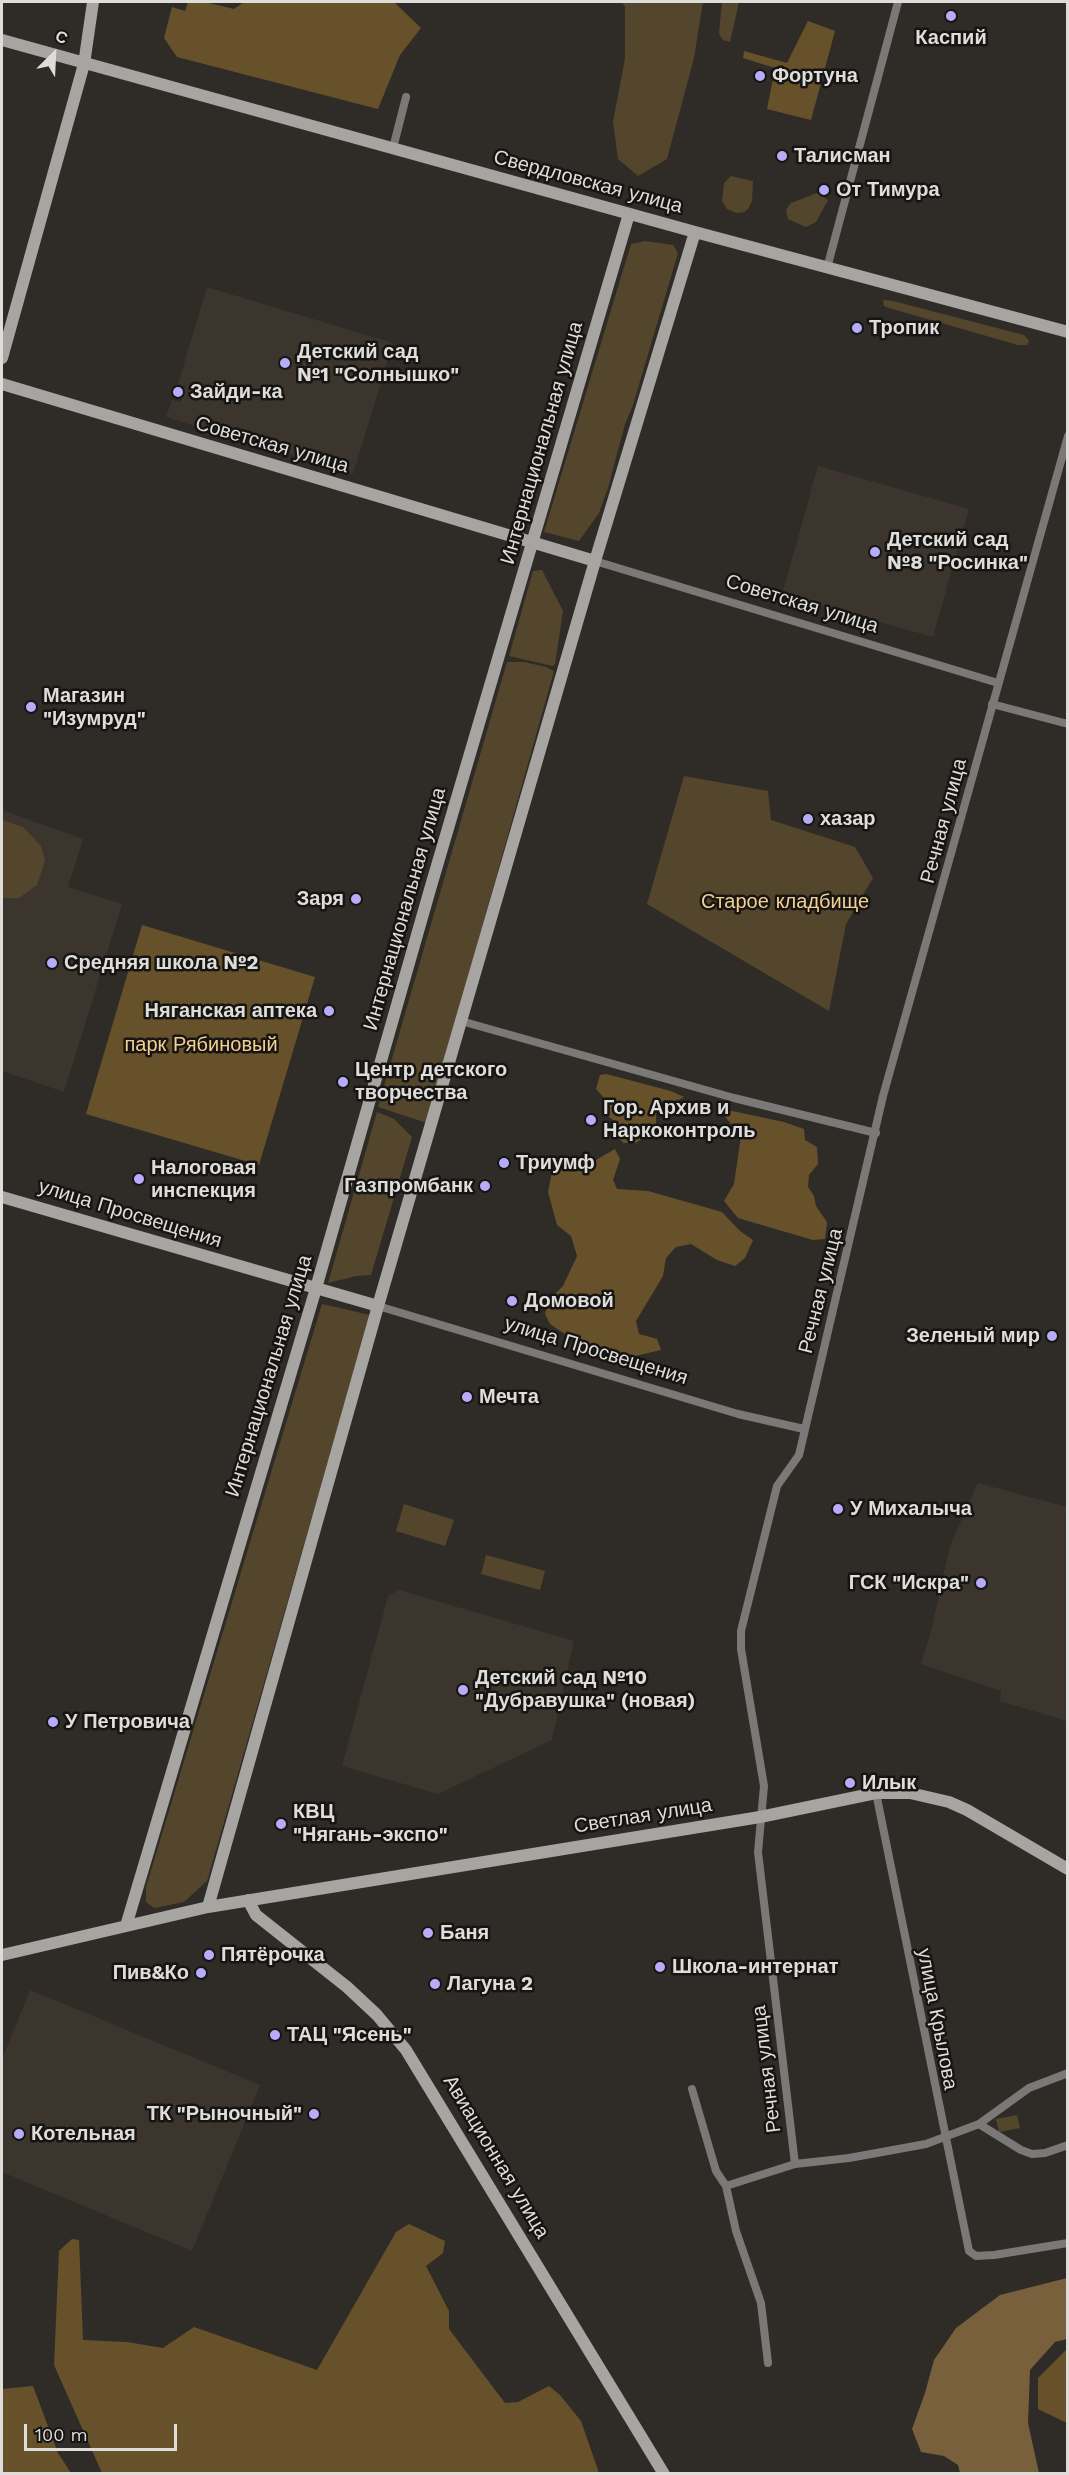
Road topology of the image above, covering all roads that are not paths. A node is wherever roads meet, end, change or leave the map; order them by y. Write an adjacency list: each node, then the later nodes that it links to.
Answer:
1 (93, 2): 4 (main road)
2 (898, 2): 9 (street)
3 (2, 40): 4 (main road, Свердловская улица)
4 (84, 64): 6 (main road, Свердловская улица); 11 (main road)
5 (406, 97): 6 (street)
6 (393, 148): 7 (main road, Свердловская улица)
7 (629, 214): 8 (main road, Свердловская улица); 14 (main road, Интернациональная улица)
8 (695, 232): 9 (main road, Свердловская улица); 15 (main road)
9 (827, 267): 10 (main road, Свердловская улица)
10 (1068, 332)
11 (2, 358)
12 (2, 384): 14 (main road, Советская улица)
13 (1068, 436): 16 (street, Речная улица)
14 (533, 543): 15 (main road, Советская улица); 22 (main road, Интернациональная улица)
15 (595, 561): 16 (street, Советская улица); 19 (main road)
16 (998, 683): 17 (street, Речная улица)
17 (993, 704): 18 (street); 20 (street, Речная улица)
18 (1068, 724)
19 (461, 1021): 20 (street); 23 (main road)
20 (876, 1133): 24 (street, Речная улица)
21 (2, 1197): 22 (main road, улица Просвещения)
22 (315, 1289): 23 (main road, улица Просвещения); 30 (main road, Интернациональная улица)
23 (378, 1306): 24 (street, улица Просвещения); 29 (main road)
24 (804, 1429): 26 (street, Речная улица)
25 (876, 1793): 26 (main road, Светлая улица); 27 (main road, Светлая улица); 35 (street, улица Крылова)
26 (760, 1817): 28 (main road, Светлая улица); 37 (street, Речная улица)
27 (1068, 1869)
28 (248, 1900): 29 (main road, Светлая улица); 41 (main road, Авиационная улица)
29 (208, 1907): 30 (main road, Светлая улица)
30 (126, 1926): 31 (main road, Светлая улица)
31 (2, 1955)
32 (1068, 2073): 34 (street)
33 (692, 2089): 38 (street)
34 (979, 2124): 35 (street); 36 (street)
35 (944, 2138): 37 (street); 39 (street, улица Крылова)
36 (1068, 2145)
37 (795, 2164): 38 (street)
38 (726, 2186): 40 (street)
39 (1068, 2243)
40 (768, 2364)
41 (664, 2474)

